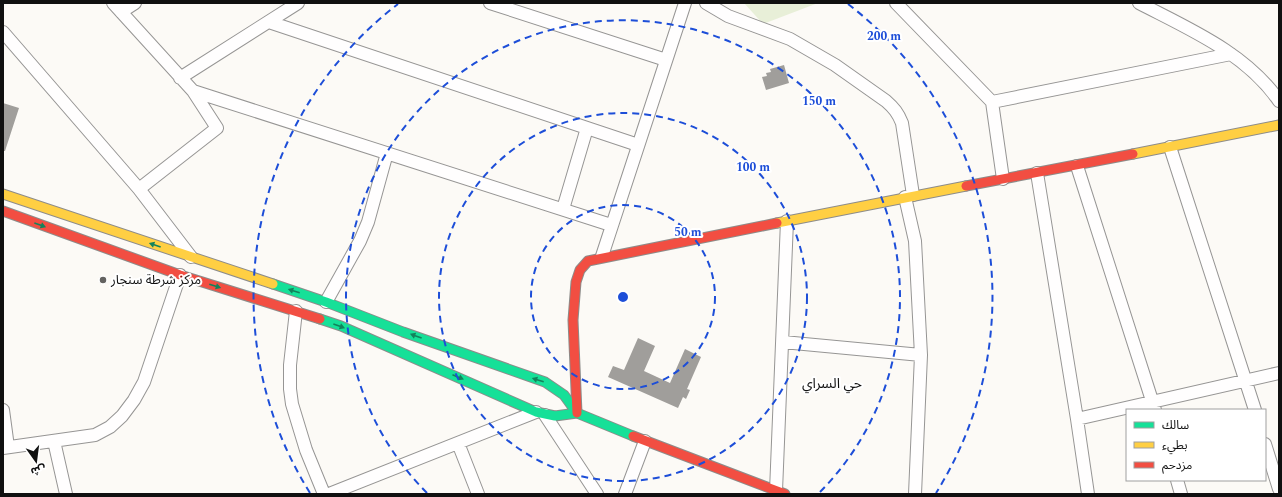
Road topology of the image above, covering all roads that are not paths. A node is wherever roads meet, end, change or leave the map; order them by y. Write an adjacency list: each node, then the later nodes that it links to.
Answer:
1 (135, 3): 8 (street)
2 (298, 3): 9 (street)
3 (490, 3): 12 (street)
4 (684, 3): 12 (street)
5 (706, 3): 27 (street)
6 (896, 3): 16 (street)
7 (1139, 3): 11 (street)
8 (117, 8): 13 (street)
9 (269, 22): 13 (street); 18 (street)
10 (3, 32): 25 (street)
11 (1231, 54): 15 (street); 16 (street)
12 (666, 60): 19 (street)
13 (180, 78): 14 (street)
14 (193, 91): 21 (street); 25 (street)
15 (1279, 101)
16 (992, 102): 24 (street)
17 (1279, 126): 20 (street)
18 (587, 128): 19 (street); 28 (street)
19 (638, 145): 31 (street)
20 (1170, 147): 22 (street); 40 (street)
21 (387, 153): 28 (street); 35 (street)
22 (1077, 166): 23 (street); 42 (street)
23 (1037, 173): 24 (street); 49 (street)
24 (1004, 179): 27 (street)
25 (139, 189): 33 (street)
26 (3, 194): 33 (street, one-way to 26)
27 (909, 196): 30 (street); 38 (street)
28 (563, 209): 31 (street)
29 (3, 212): 34 (street, one-way to 34)
30 (787, 221): 32 (street); 37 (street)
31 (612, 225): 32 (street)
32 (602, 256): 47 (street)
33 (192, 258): 35 (street, one-way to 33)
34 (180, 275): 36 (street, one-way to 36); 50 (street)
35 (326, 302): 41 (street, one-way to 35)
36 (296, 311): 48 (street, one-way to 48); 59 (street)
37 (783, 342): 38 (street); 57 (street)
38 (921, 355): 64 (street)
39 (1279, 373): 40 (street)
40 (1245, 381): 42 (street); 44 (street)
41 (554, 387): 47 (street); 48 (street)
42 (1154, 406): 43 (street)
43 (1136, 409)
44 (1254, 409)
45 (3, 410): 53 (street)
46 (1126, 411): 49 (street)
47 (577, 413): 48 (street); 51 (street)
48 (540, 414): 52 (street); 62 (street)
49 (1077, 419): 65 (street)
50 (54, 441): 53 (street); 58 (street)
51 (645, 441): 57 (street); 63 (street)
52 (458, 443): 60 (street); 61 (street)
53 (6, 447)
54 (1266, 447): 56 (street)
55 (1177, 481): 66 (street)
56 (1279, 489)
57 (781, 493)
58 (66, 494)
59 (324, 494)
60 (329, 494)
61 (478, 494)
62 (597, 494)
63 (625, 494)
64 (915, 494)
65 (1088, 494)
66 (1181, 494)

